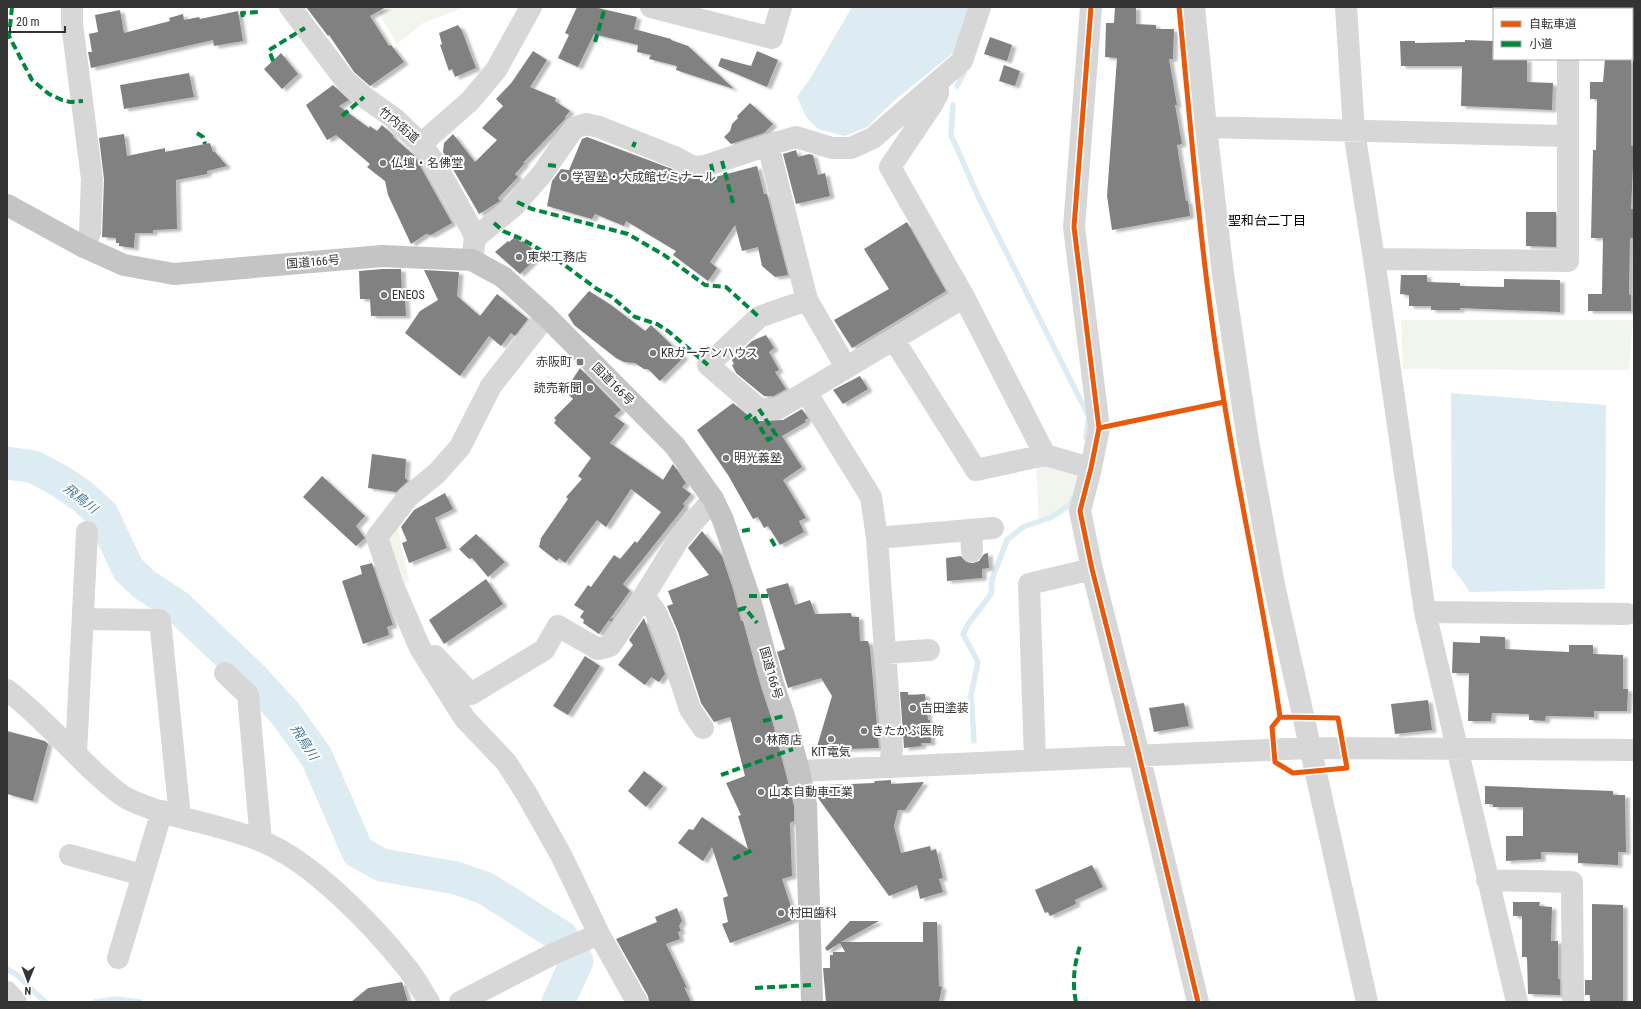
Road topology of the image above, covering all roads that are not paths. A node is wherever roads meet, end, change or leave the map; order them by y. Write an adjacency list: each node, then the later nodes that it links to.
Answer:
1 (72, 7): 19 (street)
2 (290, 7): 15 (street, 竹内街道)
3 (531, 7): 15 (street)
4 (651, 7): 5 (street)
5 (781, 7)
6 (980, 7): 11 (street)
7 (1091, 7): 29 (street)
8 (1194, 7): 12 (street)
9 (1346, 7): 13 (street)
10 (1568, 60): 14 (street)
11 (938, 81): 16 (street); 22 (street)
12 (1206, 127): 13 (street); 46 (street)
13 (1354, 131): 14 (street); 20 (street)
14 (1568, 136): 20 (street)
15 (421, 144): 18 (street, 竹内街道)
16 (768, 145): 18 (street); 23 (street)
17 (7, 205): 19 (highway, 国道166号)
18 (475, 238): 21 (street)
19 (84, 247): 21 (highway, 国道166号)
20 (1374, 259): 36 (street)
21 (472, 260): 24 (highway, 国道166号)
22 (964, 297): 25 (street); 28 (street)
23 (807, 300): 26 (street); 27 (street)
24 (546, 316): 30 (highway, 国道166号); 39 (street)
25 (894, 340): 26 (street); 28 (street)
26 (846, 367): 27 (street)
27 (806, 392): 33 (street)
28 (1045, 455): 29 (street)
29 (1091, 468): 34 (street)
30 (713, 499): 35 (street); 52 (highway, 国道166号)
31 (993, 528): 33 (street)
32 (87, 532): 38 (street)
33 (877, 538): 41 (street)
34 (1092, 570): 49 (street); 50 (street)
35 (644, 596): 39 (street); 44 (street)
36 (1425, 612): 37 (street); 45 (street)
37 (1627, 614)
38 (83, 619): 48 (street); 53 (street)
39 (415, 637): 58 (street)
40 (929, 650): 41 (street)
41 (885, 653): 51 (street)
42 (225, 673): 54 (street)
43 (7, 690): 48 (street)
44 (703, 728)
45 (1457, 747): 46 (street); 47 (street); 57 (street)
46 (1310, 748): 49 (street); 67 (street)
47 (1634, 750)
48 (76, 754): 53 (street)
49 (1139, 755): 50 (street); 66 (street)
50 (1035, 760): 51 (street)
51 (890, 766): 52 (street)
52 (799, 771): 65 (highway, 国道166号)
53 (171, 814): 54 (street); 56 (street)
54 (261, 841): 62 (street)
55 (70, 854): 56 (street)
56 (142, 875): 59 (street)
57 (1487, 880): 68 (street); 69 (street)
58 (600, 934): 63 (street); 64 (street)
59 (118, 958)
60 (7, 992): 61 (street)
61 (16, 1002)
62 (429, 1002)
63 (460, 1002)
64 (637, 1002)
65 (812, 1002)
66 (1198, 1002)
67 (1367, 1002)
68 (1517, 1002)
69 (1573, 1002)

